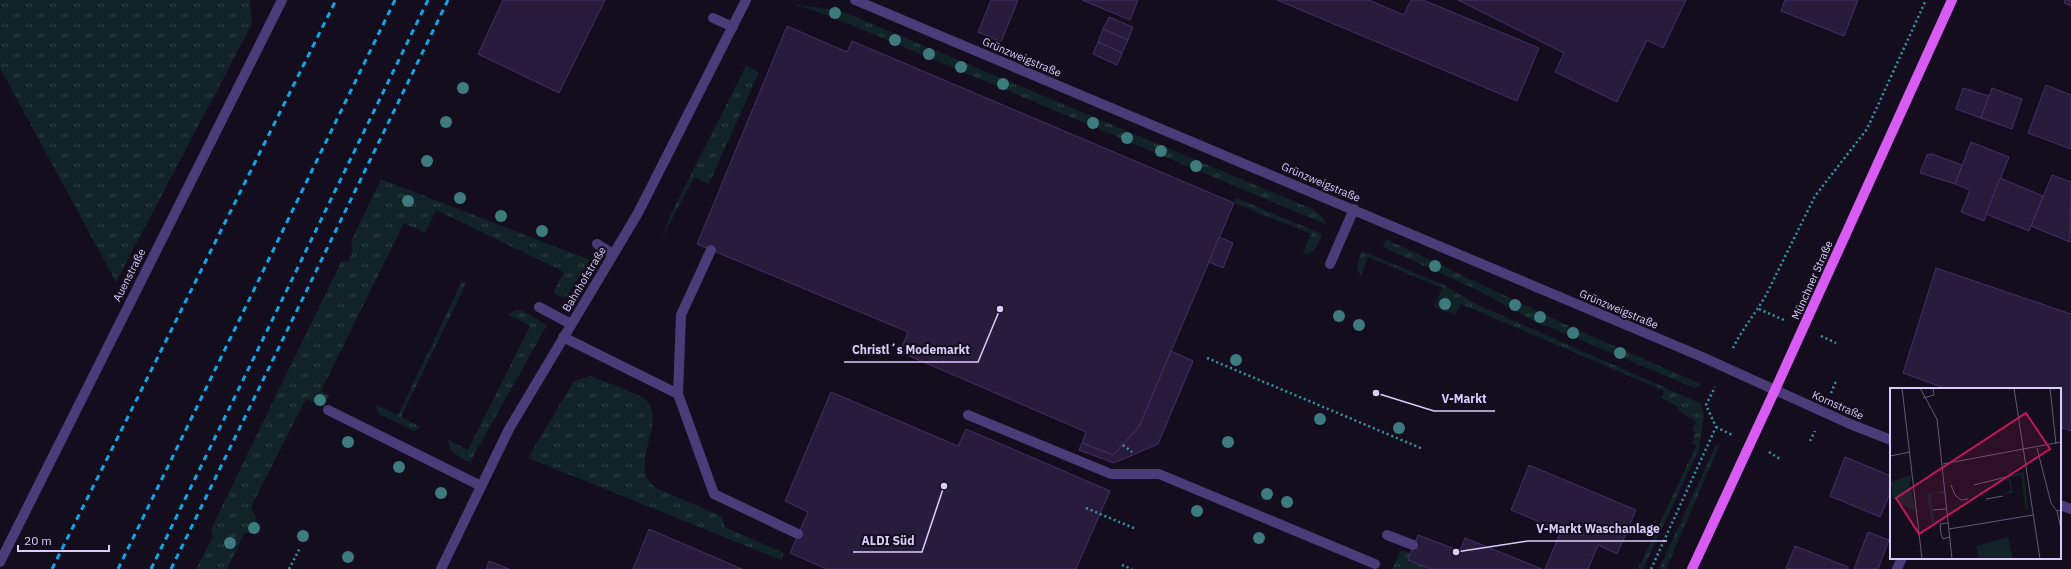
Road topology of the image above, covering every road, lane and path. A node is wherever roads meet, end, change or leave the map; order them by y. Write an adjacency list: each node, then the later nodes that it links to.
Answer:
1 (282, 0): 37 (street, Auenstraße)
2 (746, 0): 7 (street, Bahnhofstraße)
3 (855, 0): 8 (street, Grünzweigstraße)
4 (1926, 0): 14 (path)
5 (1952, 0): 16 (main road, Münchner Straße)
6 (713, 18): 7 (street)
7 (733, 27): 11 (street, Bahnhofstraße)
8 (1354, 209): 12 (street); 20 (street, Grünzweigstraße)
9 (597, 244): 11 (street)
10 (711, 250): 21 (street)
11 (613, 254): 15 (street, Bahnhofstraße)
12 (1330, 264)
13 (539, 307): 15 (street)
14 (1759, 309): 16 (path); 17 (path)
15 (571, 324): 18 (street, Bahnhofstraße)
16 (1803, 329): 20 (main road, Münchner Straße)
17 (1741, 331)
18 (563, 337): 21 (street); 27 (street, Bahnhofstraße)
19 (1208, 358): 26 (path)
20 (1775, 390): 25 (street, Kornstraße); 44 (main road, Münchner Straße)
21 (678, 394): 32 (street)
22 (1706, 405): 43 (path)
23 (328, 410): 27 (street)
24 (968, 415): 38 (street)
25 (1890, 440)
26 (1423, 449)
27 (481, 486): 41 (street, Bahnhofstraße)
28 (2061, 505): 30 (street)
29 (1086, 508): 31 (path)
30 (2071, 509)
31 (1136, 530)
32 (798, 534)
33 (1387, 535): 34 (street)
34 (1413, 545)
35 (300, 548): 40 (path)
36 (1902, 559): 45 (street)
37 (0, 562)
38 (1375, 564)
39 (1122, 565): 42 (path)
40 (289, 569)
41 (441, 569)
42 (1132, 569)
43 (1651, 569)
44 (1692, 569)
45 (1898, 569)

